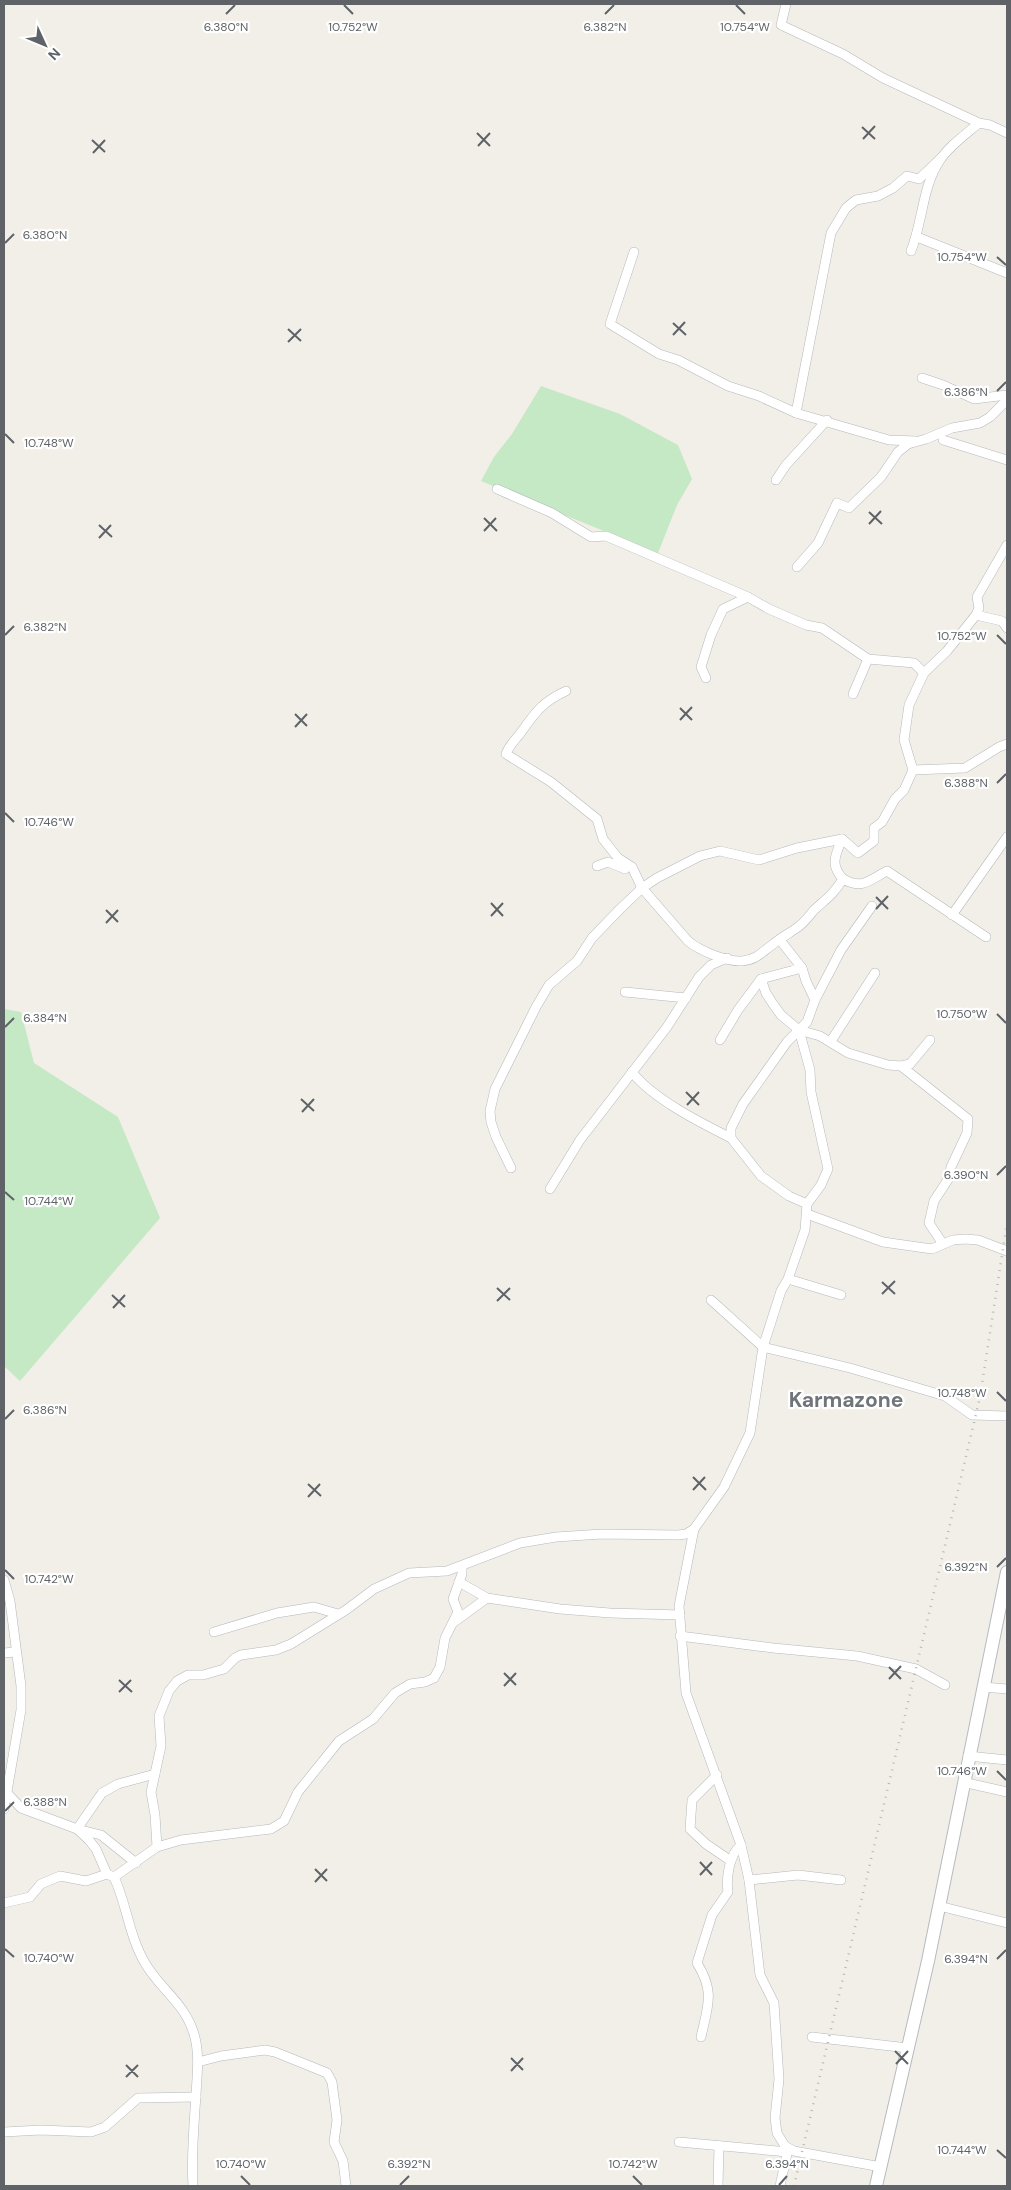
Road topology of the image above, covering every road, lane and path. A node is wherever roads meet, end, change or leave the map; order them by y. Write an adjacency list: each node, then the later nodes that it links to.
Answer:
1 (786, 4): 2 (street)
2 (978, 122): 3 (street); 4 (street)
3 (1007, 133)
4 (941, 158): 5 (street); 12 (street)
5 (917, 237): 6 (street); 8 (street)
6 (911, 251)
7 (634, 252): 12 (street)
8 (1007, 273)
9 (922, 378): 10 (street)
10 (1007, 395)
11 (1007, 400): 15 (street)
12 (796, 413): 13 (street)
13 (826, 420): 15 (street); 17 (street)
14 (943, 440): 16 (street)
15 (916, 441): 20 (street)
16 (1007, 460)
17 (776, 480)
18 (497, 489): 21 (street)
19 (1007, 545): 22 (street)
20 (797, 566)
21 (748, 597): 24 (street); 26 (street)
22 (976, 615): 23 (street); 25 (street)
23 (1007, 628)
24 (868, 659): 25 (street); 28 (street)
25 (924, 673): 30 (street)
26 (706, 678)
27 (566, 691): 34 (street)
28 (853, 694)
29 (1007, 744): 30 (street)
30 (913, 770): 32 (street)
31 (1007, 837): 38 (street)
32 (842, 839): 35 (street); 36 (street)
33 (597, 866): 34 (street)
34 (632, 867): 36 (street)
35 (843, 879): 38 (street); 40 (street)
36 (642, 888): 41 (street); 55 (street)
37 (872, 906): 47 (street)
38 (952, 915): 39 (street)
39 (986, 937)
40 (780, 940): 41 (street); 42 (street)
41 (727, 958): 46 (street)
42 (802, 968): 44 (street); 47 (street)
43 (876, 973): 51 (street)
44 (761, 979): 48 (street); 49 (street)
45 (625, 992): 46 (street)
46 (686, 998): 53 (street)
47 (815, 1000): 48 (street)
48 (799, 1030): 51 (street); 54 (street); 57 (street)
49 (720, 1040)
50 (930, 1040): 52 (street)
51 (830, 1041): 52 (street)
52 (901, 1066): 59 (street)
53 (632, 1072): 54 (street); 56 (street)
54 (731, 1138): 57 (street)
55 (511, 1168)
56 (550, 1189)
57 (807, 1204): 58 (street)
58 (807, 1214): 59 (street); 61 (street)
59 (943, 1244): 60 (street)
60 (1007, 1251)
61 (788, 1279): 62 (street); 64 (street)
62 (841, 1296)
63 (711, 1300): 64 (street)
64 (763, 1347): 65 (street); 66 (street)
65 (1007, 1416)
66 (694, 1529): 67 (street); 73 (street)
67 (462, 1567): 70 (street); 72 (street)
68 (1007, 1579): 80 (main road)
69 (4, 1580): 77 (street)
70 (458, 1582): 71 (street); 74 (street)
71 (487, 1598): 73 (street); 74 (street)
72 (338, 1614): 75 (street); 84 (street)
73 (680, 1615): 76 (street)
74 (454, 1622): 92 (street)
75 (214, 1632)
76 (680, 1636): 79 (street); 85 (street)
77 (15, 1652): 78 (street); 88 (street)
78 (4, 1654)
79 (945, 1685)
80 (983, 1686): 81 (street); 82 (main road)
81 (1007, 1689)
82 (968, 1756): 83 (street); 86 (main road)
83 (1007, 1760)
84 (155, 1774): 90 (street); 92 (street)
85 (717, 1775): 91 (street); 93 (street)
86 (963, 1782): 87 (street); 99 (main road)
87 (1007, 1792)
88 (8, 1794): 89 (street); 90 (street)
89 (4, 1809)
90 (77, 1829): 94 (street); 95 (street)
91 (741, 1845): 93 (street); 96 (street)
92 (157, 1847): 94 (street)
93 (731, 1861): 101 (street)
94 (136, 1863): 95 (street)
95 (111, 1875): 98 (street); 104 (street)
96 (749, 1880): 97 (street); 109 (street)
97 (841, 1880)
98 (4, 1903)
99 (938, 1906): 100 (street); 103 (main road)
100 (1007, 1923)
101 (701, 2037)
102 (812, 2037): 103 (street)
103 (908, 2048): 110 (main road)
104 (198, 2062): 105 (street); 112 (street)
105 (196, 2098): 106 (street); 111 (street)
106 (4, 2132)
107 (679, 2142): 108 (street)
108 (719, 2146): 109 (street); 113 (street)
109 (788, 2151): 110 (street); 114 (street)
110 (881, 2167): 115 (main road)
111 (193, 2186)
112 (346, 2186)
113 (718, 2186)
114 (780, 2186)
115 (876, 2186)

